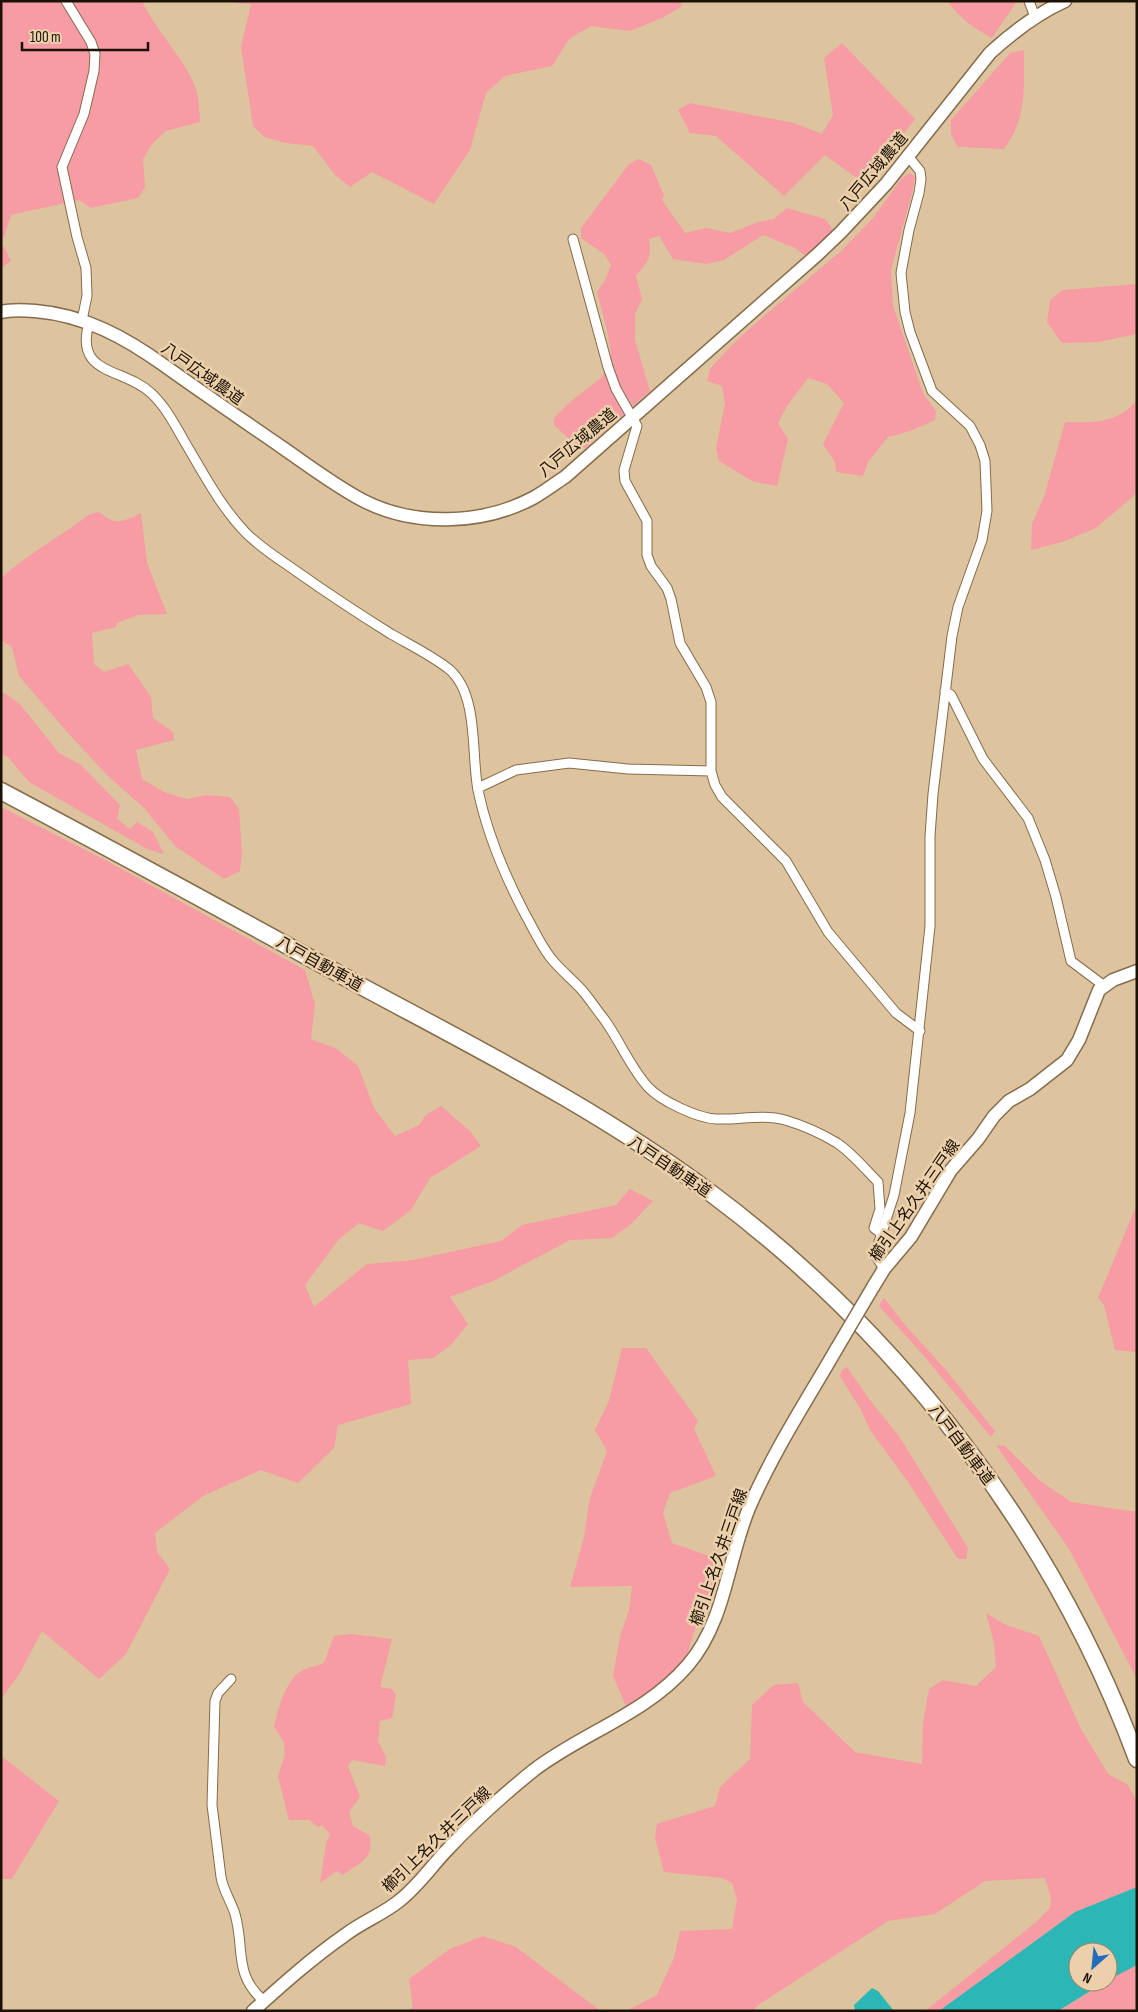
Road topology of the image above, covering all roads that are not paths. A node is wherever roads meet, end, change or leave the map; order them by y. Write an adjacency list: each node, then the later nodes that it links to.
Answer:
1 (66, 1): 8 (street)
2 (1029, 1): 4 (street)
3 (1065, 1): 4 (main road, 八戸広域農道)
4 (1035, 17): 5 (main road, 八戸広域農道)
5 (908, 156): 9 (main road, 八戸広域農道); 10 (street)
6 (573, 239): 9 (street)
7 (1, 312): 8 (main road, 八戸広域農道)
8 (86, 321): 9 (main road, 八戸広域農道); 13 (street)
9 (632, 418): 11 (street)
10 (945, 691): 16 (street); 17 (street)
11 (711, 771): 13 (street); 17 (street)
12 (1, 781): 21 (highway, 八戸自動車道)
13 (478, 788): 18 (street)
14 (1, 791): 22 (highway, 八戸自動車道)
15 (1137, 971): 16 (main road)
16 (1103, 985): 19 (main road, 櫛引上名久井三戸線)
17 (920, 1031): 18 (street)
18 (882, 1234): 19 (street)
19 (884, 1269): 23 (main road, 櫛引上名久井三戸線, bridge)
20 (231, 1679): 23 (street)
21 (1137, 1738)
22 (1137, 1759)
23 (264, 2001): 24 (main road, 櫛引上名久井三戸線)
24 (253, 2011)

